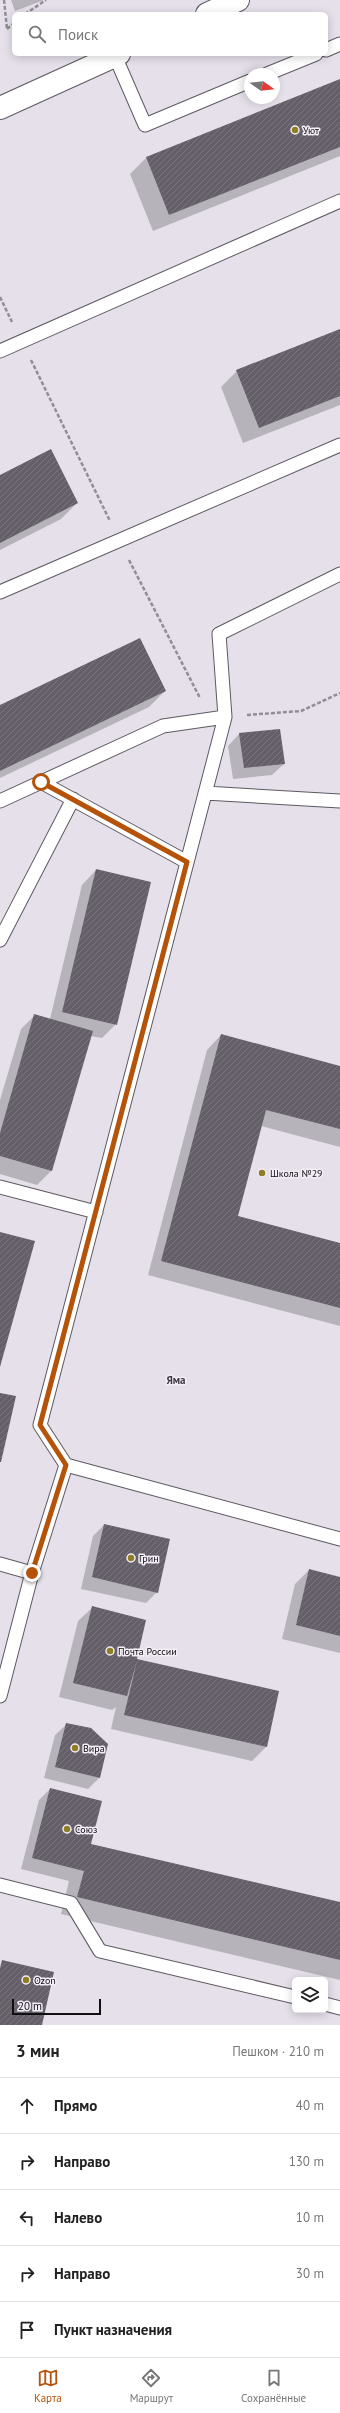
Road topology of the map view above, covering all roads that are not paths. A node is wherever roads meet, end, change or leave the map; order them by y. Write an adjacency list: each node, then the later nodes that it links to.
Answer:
1 (238, 0): 2 (street)
2 (211, 12)
3 (340, 44): 4 (lane)
4 (328, 49)
5 (115, 56): 10 (street)
6 (117, 56): 9 (lane)
7 (311, 56): 8 (lane)
8 (280, 69)
9 (244, 84)
10 (0, 108)
11 (340, 201): 12 (lane)
12 (0, 351)
13 (340, 445): 15 (lane)
14 (340, 574): 16 (lane)
15 (0, 592)
16 (225, 717): 17 (lane); 18 (lane)
17 (41, 782): 19 (lane); 20 (lane)
18 (205, 793): 21 (lane); 22 (lane)
19 (73, 799): 22 (lane); 23 (lane)
20 (0, 801)
21 (340, 801)
22 (187, 862): 25 (lane)
23 (0, 940)
24 (0, 1187): 25 (lane)
25 (96, 1212): 26 (lane)
26 (66, 1465): 27 (lane); 29 (lane)
27 (340, 1539)
28 (0, 1564): 29 (lane)
29 (32, 1573): 30 (lane)
30 (0, 1696)
31 (0, 1885): 32 (lane)
32 (292, 1996)
33 (328, 2005): 34 (lane)
34 (340, 2008)

